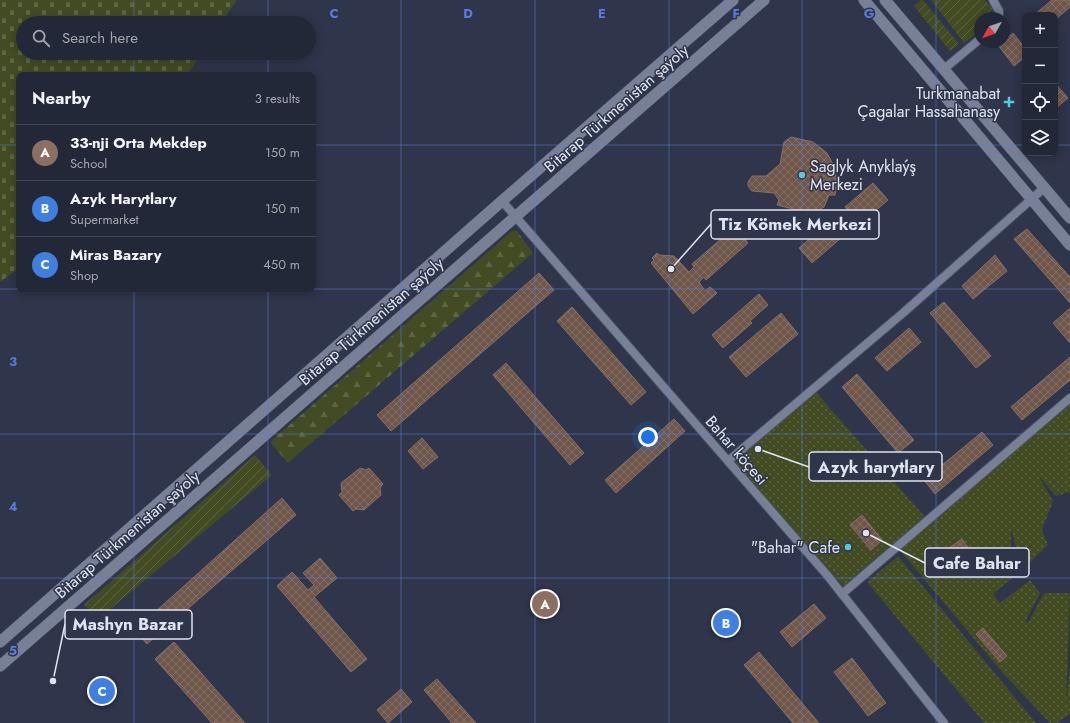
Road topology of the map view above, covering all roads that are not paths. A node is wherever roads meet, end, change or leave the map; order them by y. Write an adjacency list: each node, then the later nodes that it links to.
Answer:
1 (733, 0): 11 (main road, Bitarap Türkmenistan şaýoly)
2 (764, 0): 12 (main road, Bitarap Türkmenistan şaýoly)
3 (864, 0): 10 (main road)
4 (885, 0): 8 (main road)
5 (993, 0): 6 (street)
6 (999, 12)
7 (974, 44): 8 (street)
8 (944, 70): 9 (main road)
9 (1044, 188): 10 (street); 13 (main road)
10 (1031, 199): 14 (main road); 16 (street)
11 (502, 201): 12 (street, Bahar köçesi); 18 (main road, Bitarap Türkmenistan şaýoly)
12 (515, 216): 16 (street, Bahar köçesi); 19 (main road, Bitarap Türkmenistan şaýoly)
13 (1070, 218)
14 (1070, 245)
15 (1070, 398): 17 (street)
16 (728, 461): 17 (street, Bahar köçesi)
17 (842, 594): 20 (street, Bahar köçesi)
18 (0, 642)
19 (0, 666)
20 (944, 723)

